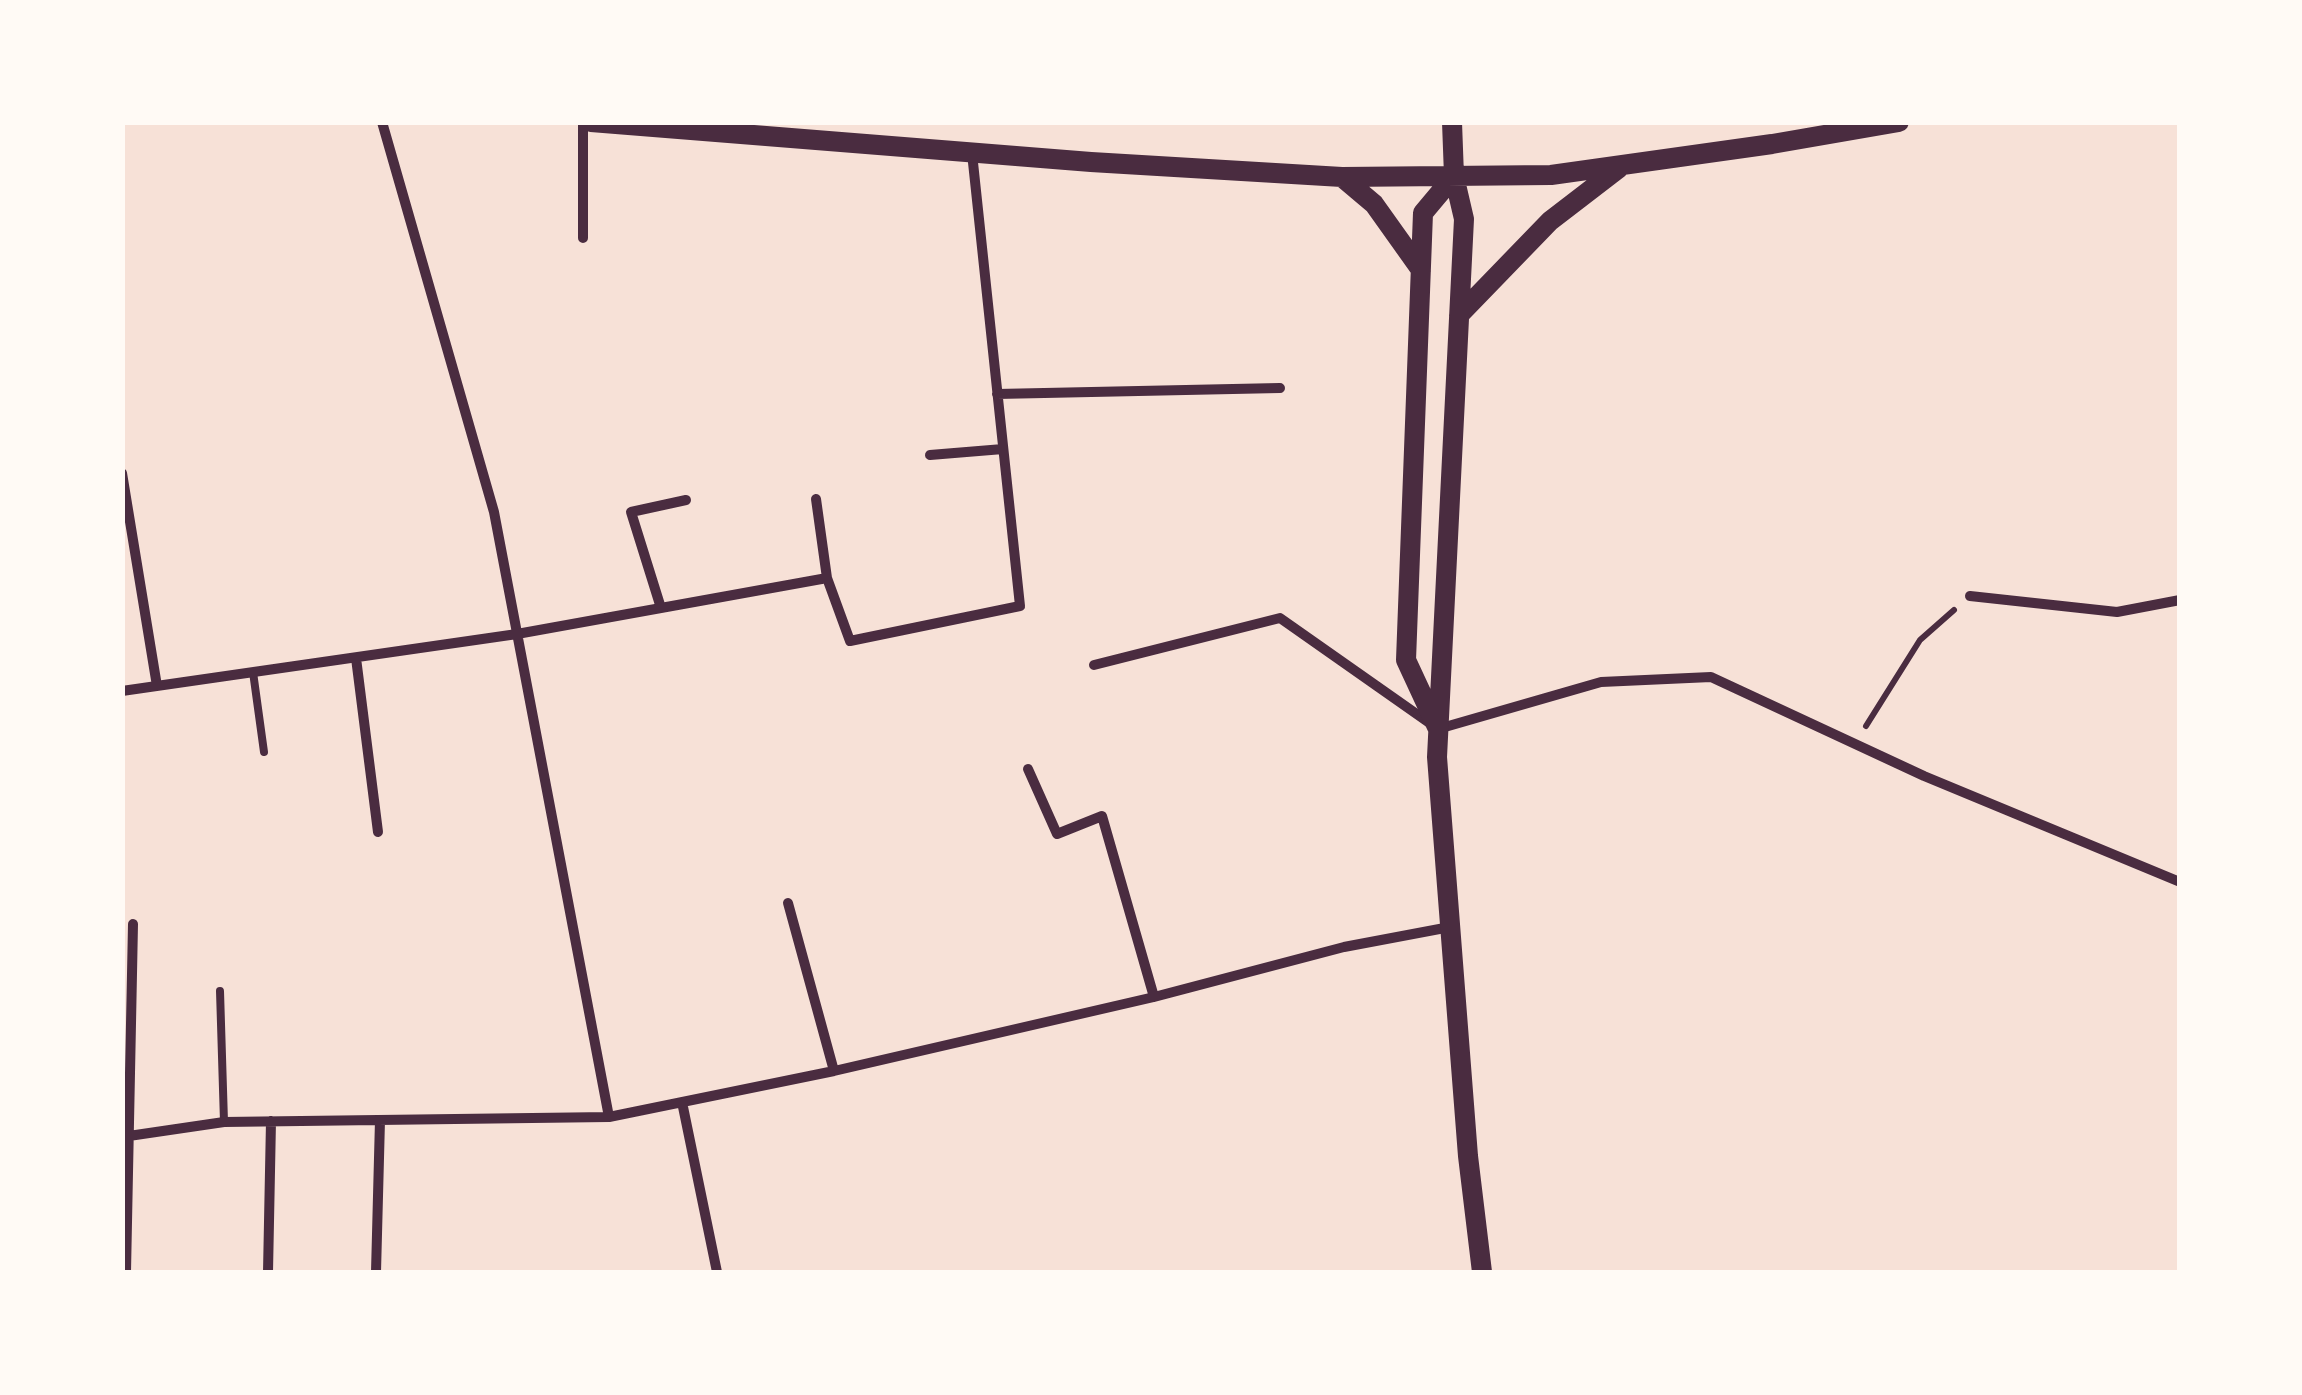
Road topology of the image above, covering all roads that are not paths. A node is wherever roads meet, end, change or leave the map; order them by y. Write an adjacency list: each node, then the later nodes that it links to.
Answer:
1 (382, 122): 24 (street)
2 (583, 122): 10 (street)
3 (591, 122): 6 (main road)
4 (1452, 122): 9 (main road)
5 (1899, 122): 7 (main road)
6 (972, 153): 8 (main road); 14 (street)
7 (1622, 165): 9 (main road); 12 (main road)
8 (1342, 176): 9 (main road); 11 (main road)
9 (1454, 176): 11 (main road); 12 (main road)
10 (584, 238)
11 (1421, 270): 30 (main road)
12 (1459, 316): 30 (main road)
13 (1280, 388): 14 (street)
14 (998, 394): 15 (street)
15 (1003, 449): 16 (street); 20 (street)
16 (930, 455)
17 (122, 473): 28 (street)
18 (816, 499): 20 (street)
19 (686, 500): 23 (street)
20 (827, 578): 23 (street)
21 (1970, 596): 22 (street)
22 (2180, 600)
23 (662, 608): 24 (street)
24 (517, 634): 25 (street); 42 (street)
25 (356, 658): 27 (street); 33 (street)
26 (1094, 665): 30 (street)
27 (253, 672): 28 (street); 31 (lane)
28 (157, 686): 29 (street)
29 (122, 691)
30 (1438, 729): 34 (street); 37 (main road)
31 (264, 752)
32 (1028, 768): 39 (street)
33 (378, 832)
34 (2180, 882)
35 (788, 903): 40 (street)
36 (132, 924): 46 (street)
37 (1450, 927): 39 (street); 51 (main road)
38 (220, 991): 45 (lane)
39 (1154, 997): 40 (street)
40 (834, 1071): 41 (street)
41 (682, 1102): 42 (street); 50 (street)
42 (609, 1117): 43 (street)
43 (380, 1120): 44 (street); 49 (street)
44 (271, 1121): 45 (street); 48 (street)
45 (224, 1122): 46 (street)
46 (126, 1136): 47 (street)
47 (126, 1272)
48 (268, 1272)
49 (376, 1272)
50 (717, 1272)
51 (1482, 1272)

